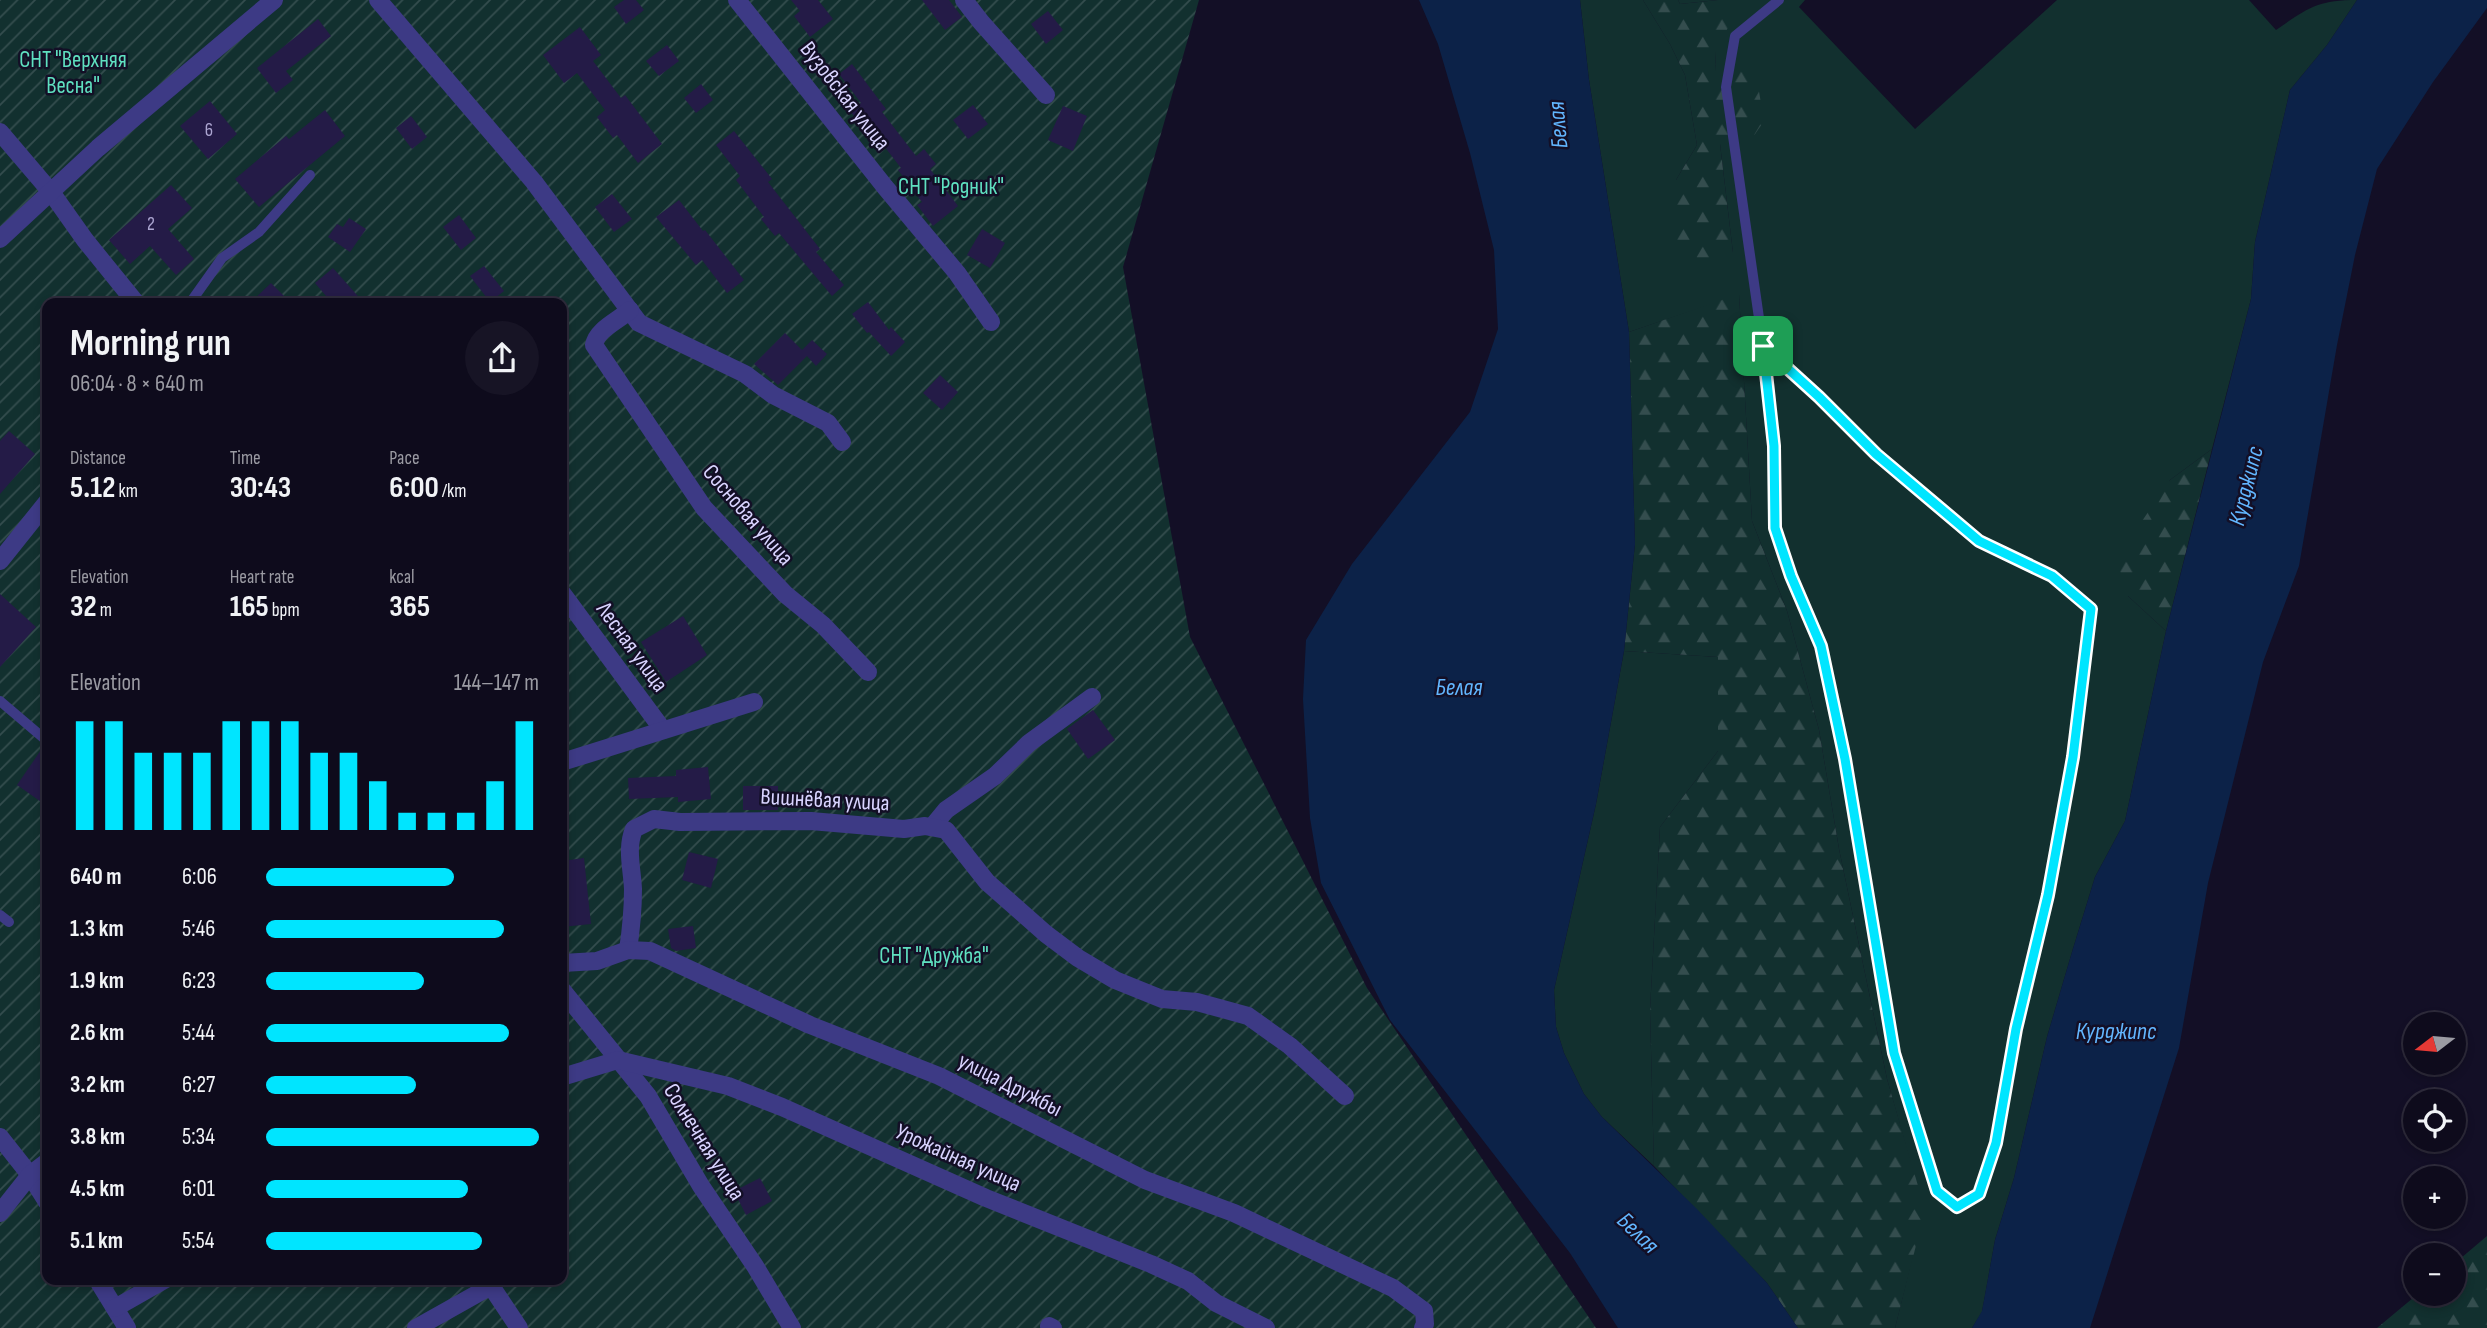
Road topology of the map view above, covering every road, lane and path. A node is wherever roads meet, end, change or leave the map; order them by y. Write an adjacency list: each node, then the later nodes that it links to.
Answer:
1 (274, 0): 9 (street)
2 (378, 0): 13 (street)
3 (737, 0): 14 (street, Вузовская улица)
4 (964, 0): 6 (street)
5 (1779, 0): 15 (lane)
6 (1046, 95)
7 (0, 132): 9 (street)
8 (310, 175): 12 (lane)
9 (51, 192): 10 (street); 11 (street)
10 (0, 239)
11 (132, 298)
12 (194, 298)
13 (630, 310): 16 (street); 20 (street, Сосновая улица)
14 (991, 322)
15 (1763, 346): 15 (lane)
16 (842, 442)
17 (42, 515): 18 (street)
18 (0, 561)
19 (567, 600): 24 (street, Лесная улица)
20 (868, 672)
21 (1092, 697): 27 (street)
22 (0, 701): 25 (lane)
23 (754, 702): 24 (street)
24 (663, 730): 26 (street)
25 (42, 737)
26 (567, 760)
27 (932, 827): 28 (street, Вишнёвая улица); 33 (street)
28 (628, 950): 29 (street, улица Дружбы); 42 (street, улица Дружбы)
29 (567, 963)
30 (567, 996): 31 (street, Солнечная улица)
31 (618, 1060): 32 (street); 46 (street, Солнечная улица); 47 (street, Урожайная улица)
32 (567, 1075)
33 (1345, 1096)
34 (0, 1137): 36 (street)
35 (42, 1166): 36 (street)
36 (30, 1175): 37 (street); 38 (street)
37 (42, 1194)
38 (0, 1213)
39 (101, 1285): 41 (street)
40 (155, 1285): 41 (street)
41 (115, 1308): 43 (street)
42 (1424, 1320)
43 (127, 1328)
44 (416, 1328): 45 (street)
45 (519, 1328)
46 (792, 1328)
47 (1266, 1328)

